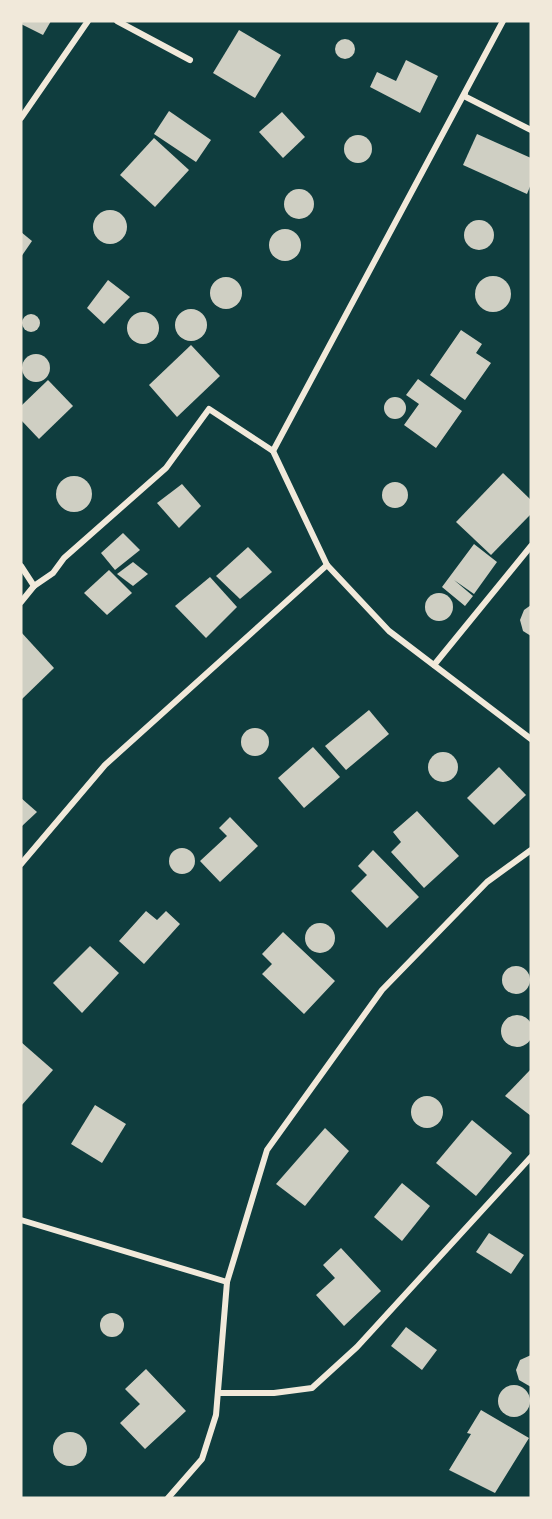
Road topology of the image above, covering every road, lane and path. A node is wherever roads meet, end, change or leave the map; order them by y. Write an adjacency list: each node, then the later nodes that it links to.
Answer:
1 (88, 21): 4 (street)
2 (117, 21): 3 (street)
3 (190, 60)
4 (21, 118)
5 (531, 130): 6 (street)
6 (273, 451): 8 (street); 10 (street)
7 (531, 546): 12 (street)
8 (327, 565): 12 (street); 15 (street)
9 (21, 566): 10 (street)
10 (34, 586): 11 (street)
11 (21, 602)
12 (434, 665): 13 (street)
13 (531, 739)
14 (531, 850): 18 (street)
15 (21, 864)
16 (531, 1157): 19 (street)
17 (21, 1220): 18 (street)
18 (227, 1282): 19 (street)
19 (218, 1393): 20 (street)
20 (168, 1498)

